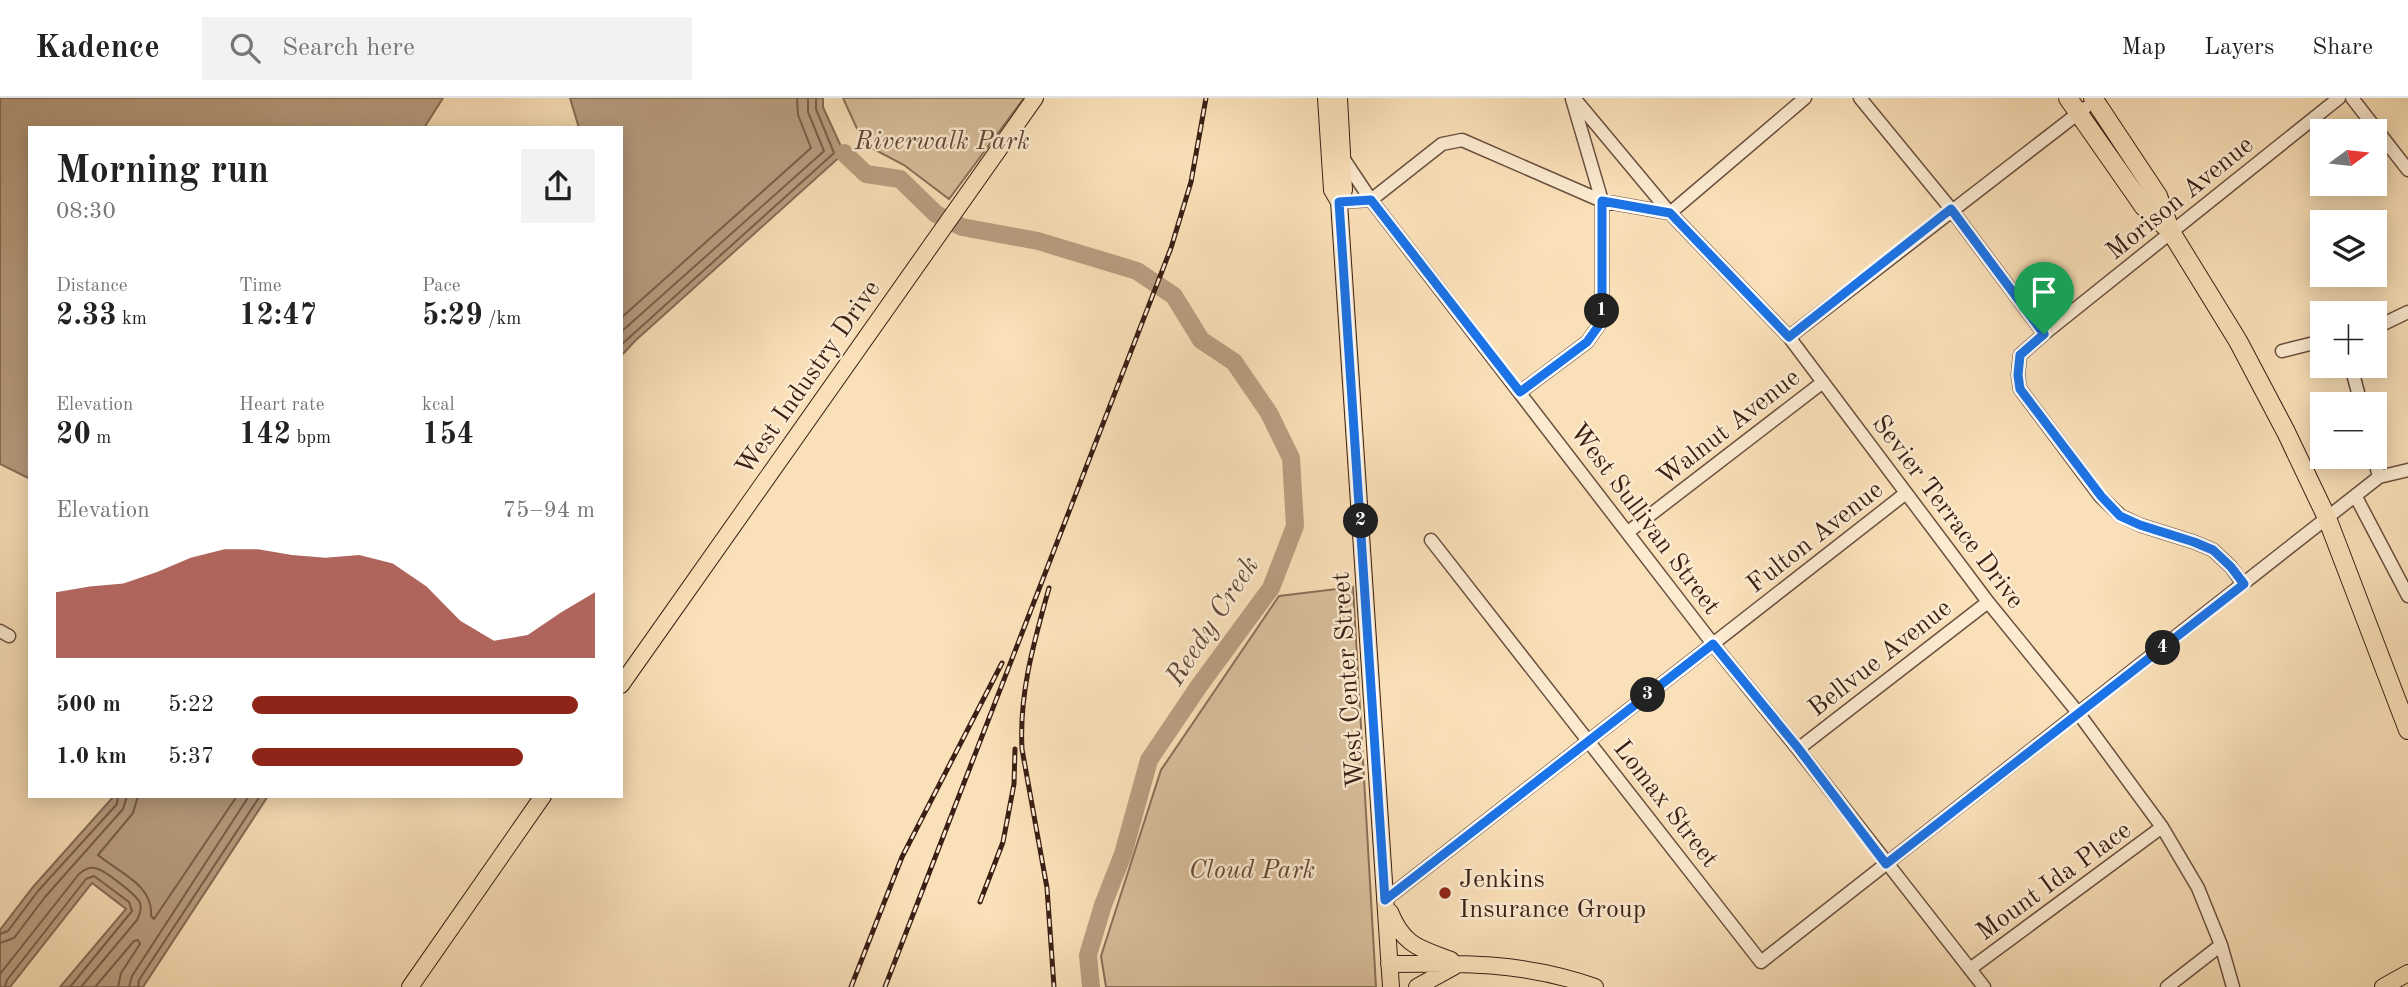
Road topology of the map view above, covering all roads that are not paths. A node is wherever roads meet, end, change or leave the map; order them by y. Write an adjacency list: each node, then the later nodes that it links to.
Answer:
1 (1035, 98): 39 (main road, West Industry Drive)
2 (1326, 98): 15 (main road, West Center Street)
3 (1339, 98): 11 (main road, West Center Street)
4 (1573, 98): 14 (street); 17 (street, Sevier Terrace Drive)
5 (1805, 98): 17 (street)
6 (1860, 98): 16 (street)
7 (2339, 98): 18 (street, Morison Avenue)
8 (2352, 98): 12 (street)
9 (2095, 99): 10 (street, Walnut Avenue); 18 (highway)
10 (2073, 105): 16 (street, Walnut Avenue); 18 (highway)
11 (1342, 158): 13 (street, West Sullivan Street); 15 (main road, West Center Street)
12 (2408, 170)
13 (1371, 200): 14 (street); 15 (street); 26 (street, West Sullivan Street)
14 (1602, 201): 17 (street); 26 (street)
15 (1339, 202): 49 (main road, West Center Street)
16 (1951, 209): 21 (street); 22 (street, Walnut Avenue)
17 (1670, 213): 22 (street, Sevier Terrace Drive)
18 (2171, 232): 21 (street, Morison Avenue); 32 (highway)
19 (2408, 312): 20 (street)
20 (2387, 322)
21 (2044, 334): 35 (street, Morison Avenue)
22 (1789, 337): 25 (street, Sevier Terrace Drive)
23 (2310, 344): 24 (street)
24 (2282, 351)
25 (1823, 382): 30 (street, Sevier Terrace Drive); 33 (street, Walnut Avenue)
26 (1520, 392): 33 (street, West Sullivan Street)
27 (2377, 469): 29 (street)
28 (2408, 470): 29 (street)
29 (2379, 477): 31 (street)
30 (1906, 493): 37 (street, Sevier Terrace Drive); 38 (street, Fulton Avenue)
31 (2356, 496): 32 (street); 36 (street)
32 (2327, 518): 35 (street); 40 (highway)
33 (1628, 532): 38 (street, West Sullivan Street)
34 (1431, 540): 44 (street, Lomax Street)
35 (2244, 584): 42 (street)
36 (2408, 596)
37 (1989, 603): 42 (street, Sevier Terrace Drive); 45 (street, Bellvue Avenue)
38 (1713, 644): 44 (street, Fulton Avenue); 45 (street, West Sullivan Street)
39 (623, 682)
40 (2392, 688): 41 (highway); 43 (highway)
41 (2408, 713)
42 (2079, 714): 47 (street, Sevier Terrace Drive); 48 (street)
43 (2408, 730)
44 (1589, 740): 48 (street, Lomax Street); 49 (street, Fulton Avenue)
45 (1798, 748): 48 (street, West Sullivan Street)
46 (542, 798): 55 (main road)
47 (2162, 827): 50 (street, Sevier Terrace Drive); 53 (street, Mount Ida Place)
48 (1886, 864): 53 (street, West Sullivan Street)
49 (1385, 900): 51 (main road, West Center Street); 52 (main road)
50 (2221, 946): 60 (street); 61 (street, Sevier Terrace Drive)
51 (1389, 964): 52 (main road); 56 (main road, West Center Street)
52 (1460, 964): 57 (main road); 58 (main road)
53 (1970, 969): 59 (street, West Sullivan Street)
54 (2408, 973): 62 (main road)
55 (410, 987)
56 (1391, 987)
57 (1417, 987)
58 (1595, 987)
59 (1984, 987)
60 (2167, 987)
61 (2233, 987)
62 (2383, 987)

